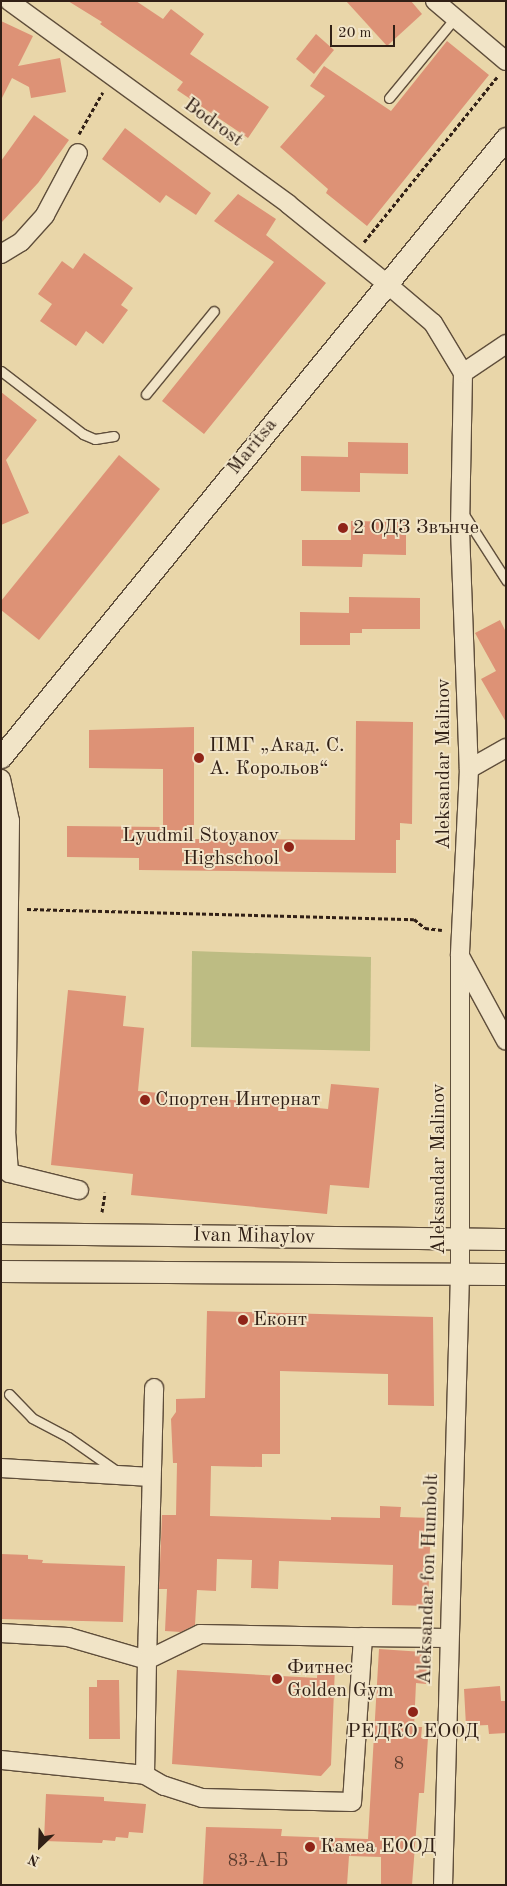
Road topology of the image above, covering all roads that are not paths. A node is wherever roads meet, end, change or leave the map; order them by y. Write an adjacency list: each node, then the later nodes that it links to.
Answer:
1 (10, 1): 9 (street, Bodrost)
2 (435, 1): 3 (street)
3 (455, 18): 4 (street); 5 (lane)
4 (503, 67)
5 (389, 98)
6 (506, 138): 9 (street, Maritsa)
7 (78, 146): 8 (street)
8 (1, 254)
9 (387, 284): 13 (street); 19 (street, Maritsa)
10 (214, 311): 14 (lane)
11 (506, 344): 13 (street)
12 (1, 371): 15 (lane)
13 (463, 374): 16 (street, Aleksandar Malinov)
14 (146, 394)
15 (114, 436)
16 (460, 508): 17 (lane); 20 (street, Aleksandar Malinov)
17 (506, 580)
18 (506, 748): 20 (street)
19 (1, 756)
20 (469, 769): 22 (street, Aleksandar Malinov)
21 (1, 779): 24 (street)
22 (460, 956): 23 (street); 27 (street, Aleksandar Malinov)
23 (506, 1041)
24 (79, 1190)
25 (1, 1233): 27 (street, Ivan Mihaylov)
26 (506, 1239): 27 (street, Ivan Mihaylov)
27 (459, 1240): 29 (street, Aleksandar Malinov)
28 (1, 1271): 29 (street, Ivan Mihaylov)
29 (460, 1274): 30 (street, Ivan Mihaylov); 38 (street, Aleksandar fon Humbolt)
30 (506, 1274)
31 (154, 1388): 35 (street)
32 (9, 1394): 34 (lane)
33 (1, 1468): 34 (street)
34 (120, 1474): 35 (street)
35 (151, 1477): 39 (street)
36 (1, 1633): 39 (street)
37 (362, 1637): 38 (street); 39 (street); 41 (street)
38 (448, 1638): 42 (street, Aleksandar fon Humbolt)
39 (147, 1660): 41 (street)
40 (1, 1760): 41 (street)
41 (145, 1775)
42 (443, 1885)

